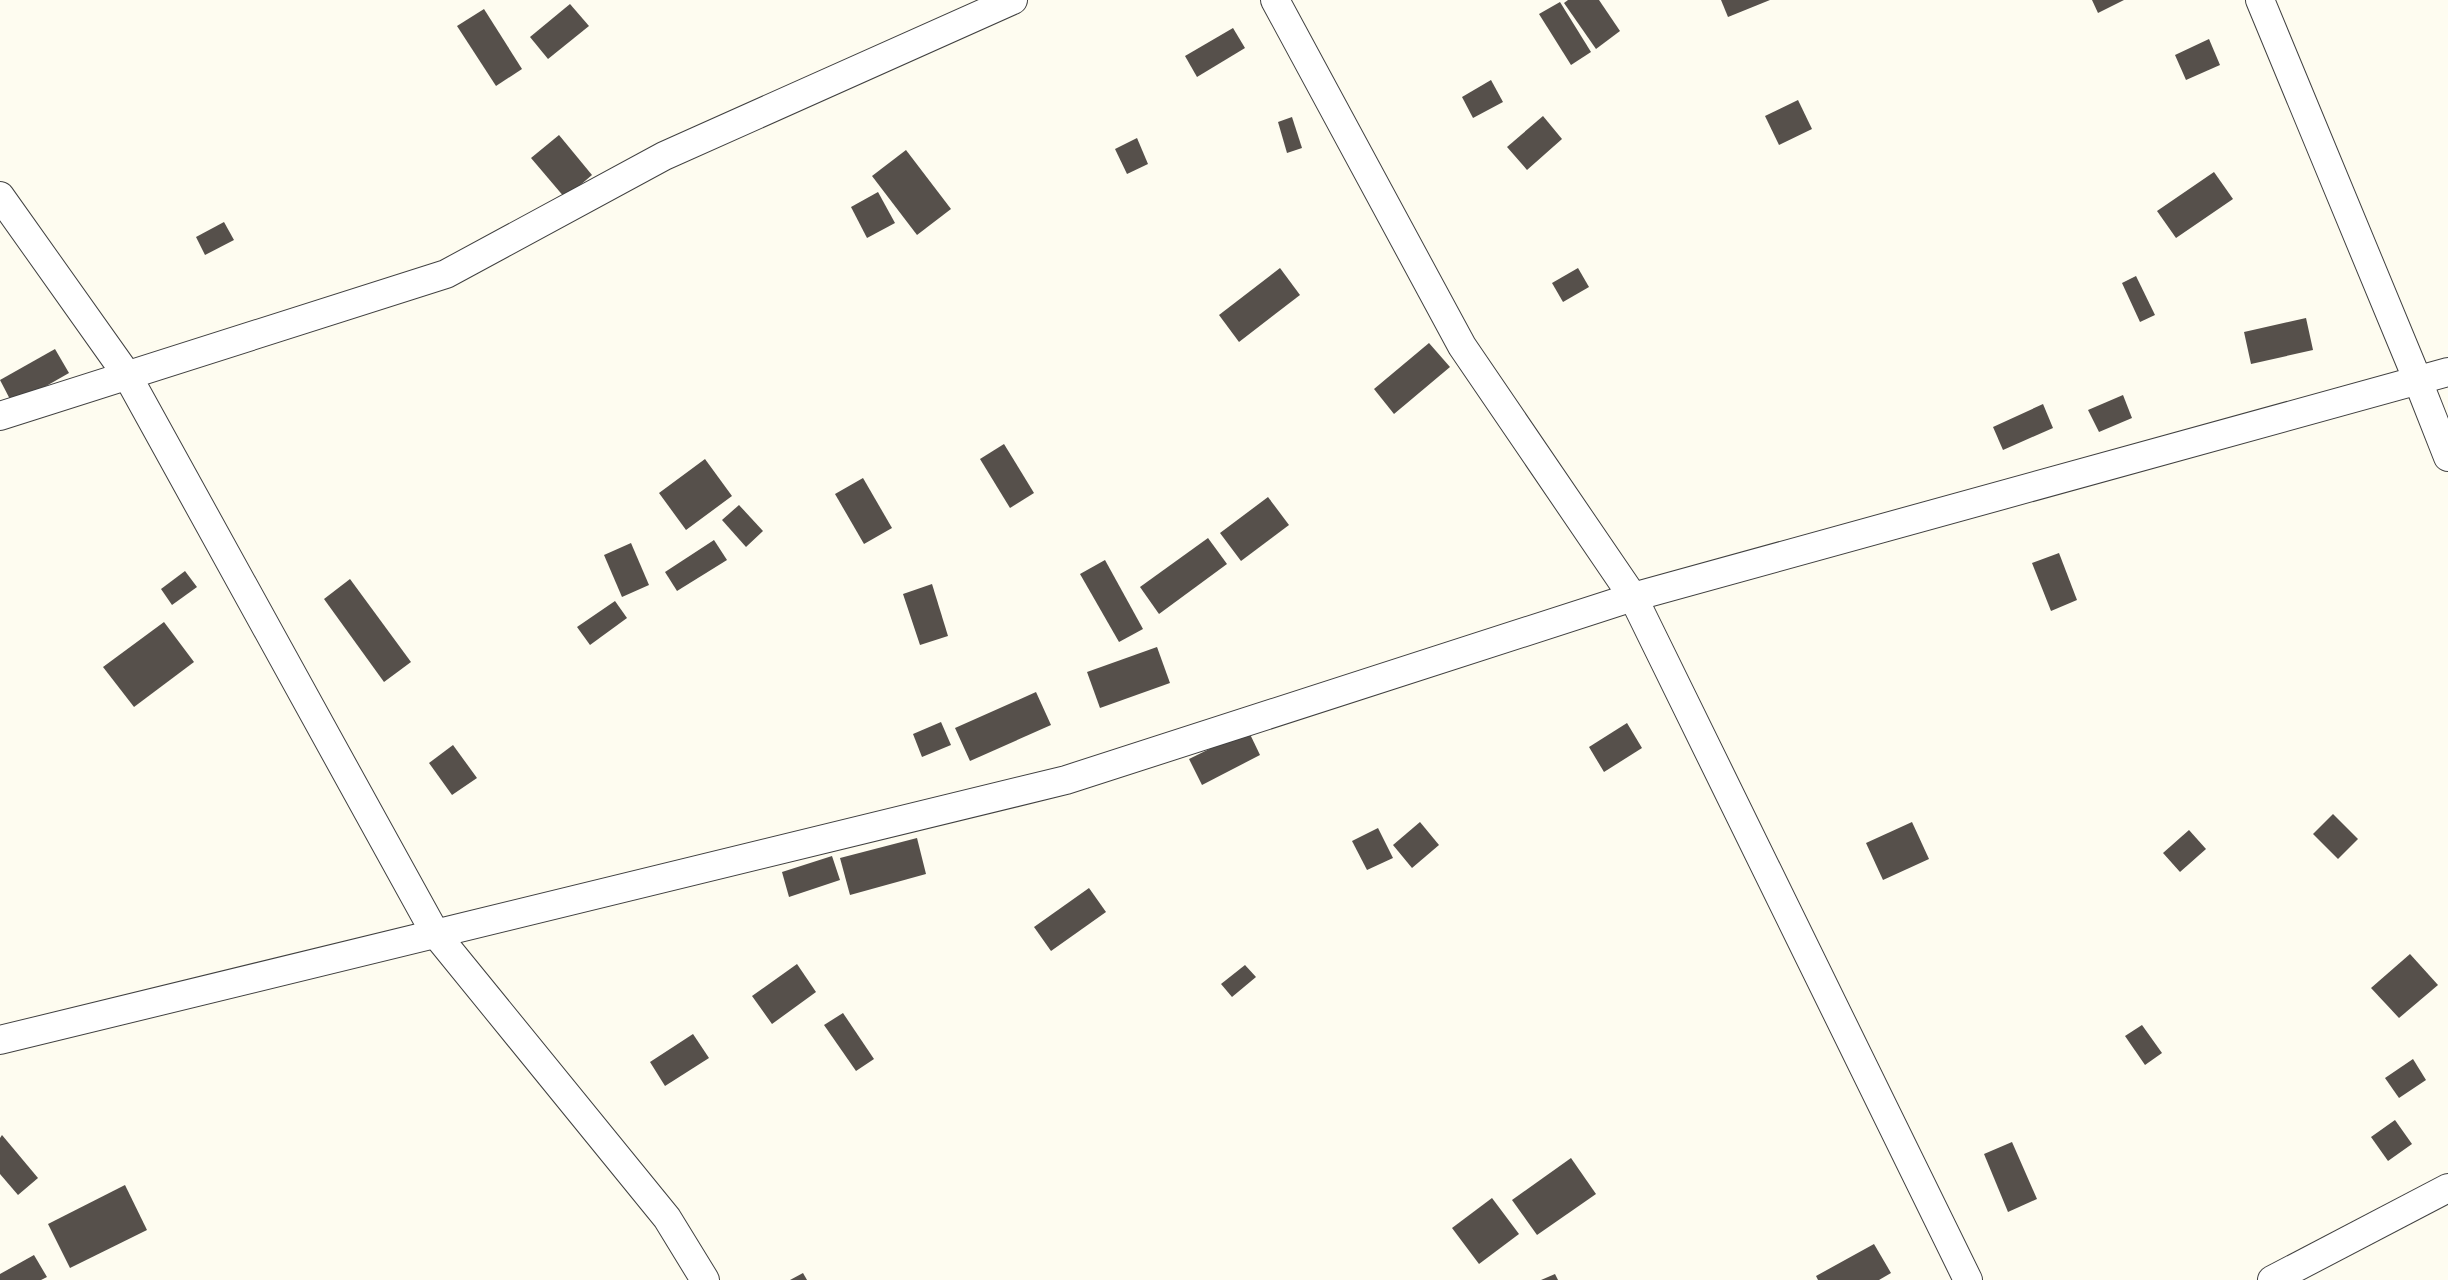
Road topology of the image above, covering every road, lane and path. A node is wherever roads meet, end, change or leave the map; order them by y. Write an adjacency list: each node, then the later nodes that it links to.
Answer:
1 (1013, 0): 6 (street)
2 (1275, 0): 10 (street)
3 (2260, 0): 7 (street)
4 (0, 196): 6 (street)
5 (2448, 372): 7 (street)
6 (127, 375): 8 (street); 11 (street)
7 (2418, 381): 9 (street); 10 (street)
8 (0, 416)
9 (2448, 457)
10 (1633, 597): 11 (street); 15 (street)
11 (434, 933): 12 (street); 14 (street)
12 (0, 1040)
13 (2448, 1188): 16 (street)
14 (706, 1280)
15 (1968, 1280)
16 (2272, 1280)

